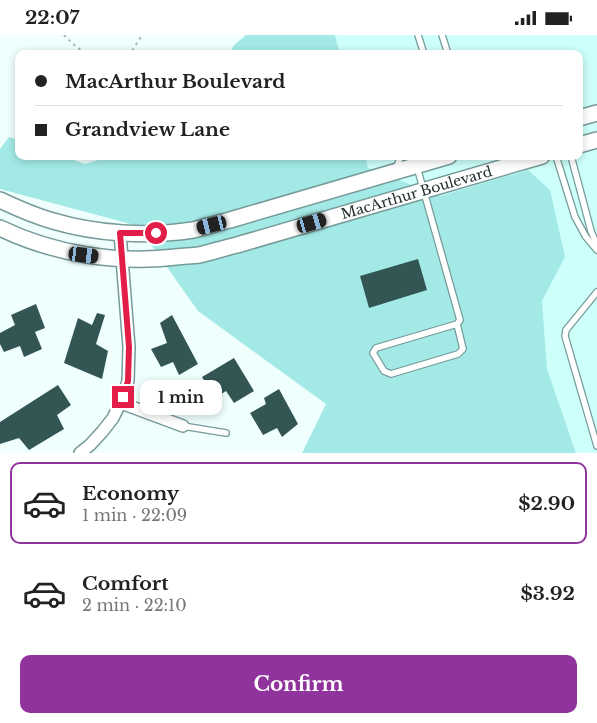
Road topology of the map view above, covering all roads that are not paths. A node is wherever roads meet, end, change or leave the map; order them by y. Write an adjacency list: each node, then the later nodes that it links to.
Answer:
1 (418, 35): 3 (lane)
2 (442, 35): 4 (lane)
3 (423, 50)
4 (447, 50)
5 (597, 113): 6 (main road)
6 (583, 117)
7 (597, 140): 8 (main road)
8 (583, 144)
9 (400, 160): 15 (lane)
10 (433, 160): 14 (main road, MacArthur Boulevard)
11 (528, 160): 16 (main road, MacArthur Boulevard)
12 (557, 160): 21 (lane)
13 (572, 160): 20 (lane)
14 (417, 165): 15 (main road, MacArthur Boulevard); 16 (lane)
15 (395, 172): 19 (main road, MacArthur Boulevard)
16 (424, 190): 22 (main road, MacArthur Boulevard); 24 (lane)
17 (0, 200): 19 (main road, MacArthur Boulevard)
18 (0, 228): 22 (main road, MacArthur Boulevard)
19 (120, 233): 22 (street)
20 (597, 245)
21 (597, 250)
22 (123, 259): 25 (street)
23 (597, 292): 28 (lane)
24 (457, 324): 24 (lane)
25 (121, 403): 26 (street); 29 (street)
26 (183, 426): 27 (lane)
27 (226, 433)
28 (597, 446)
29 (80, 453)

